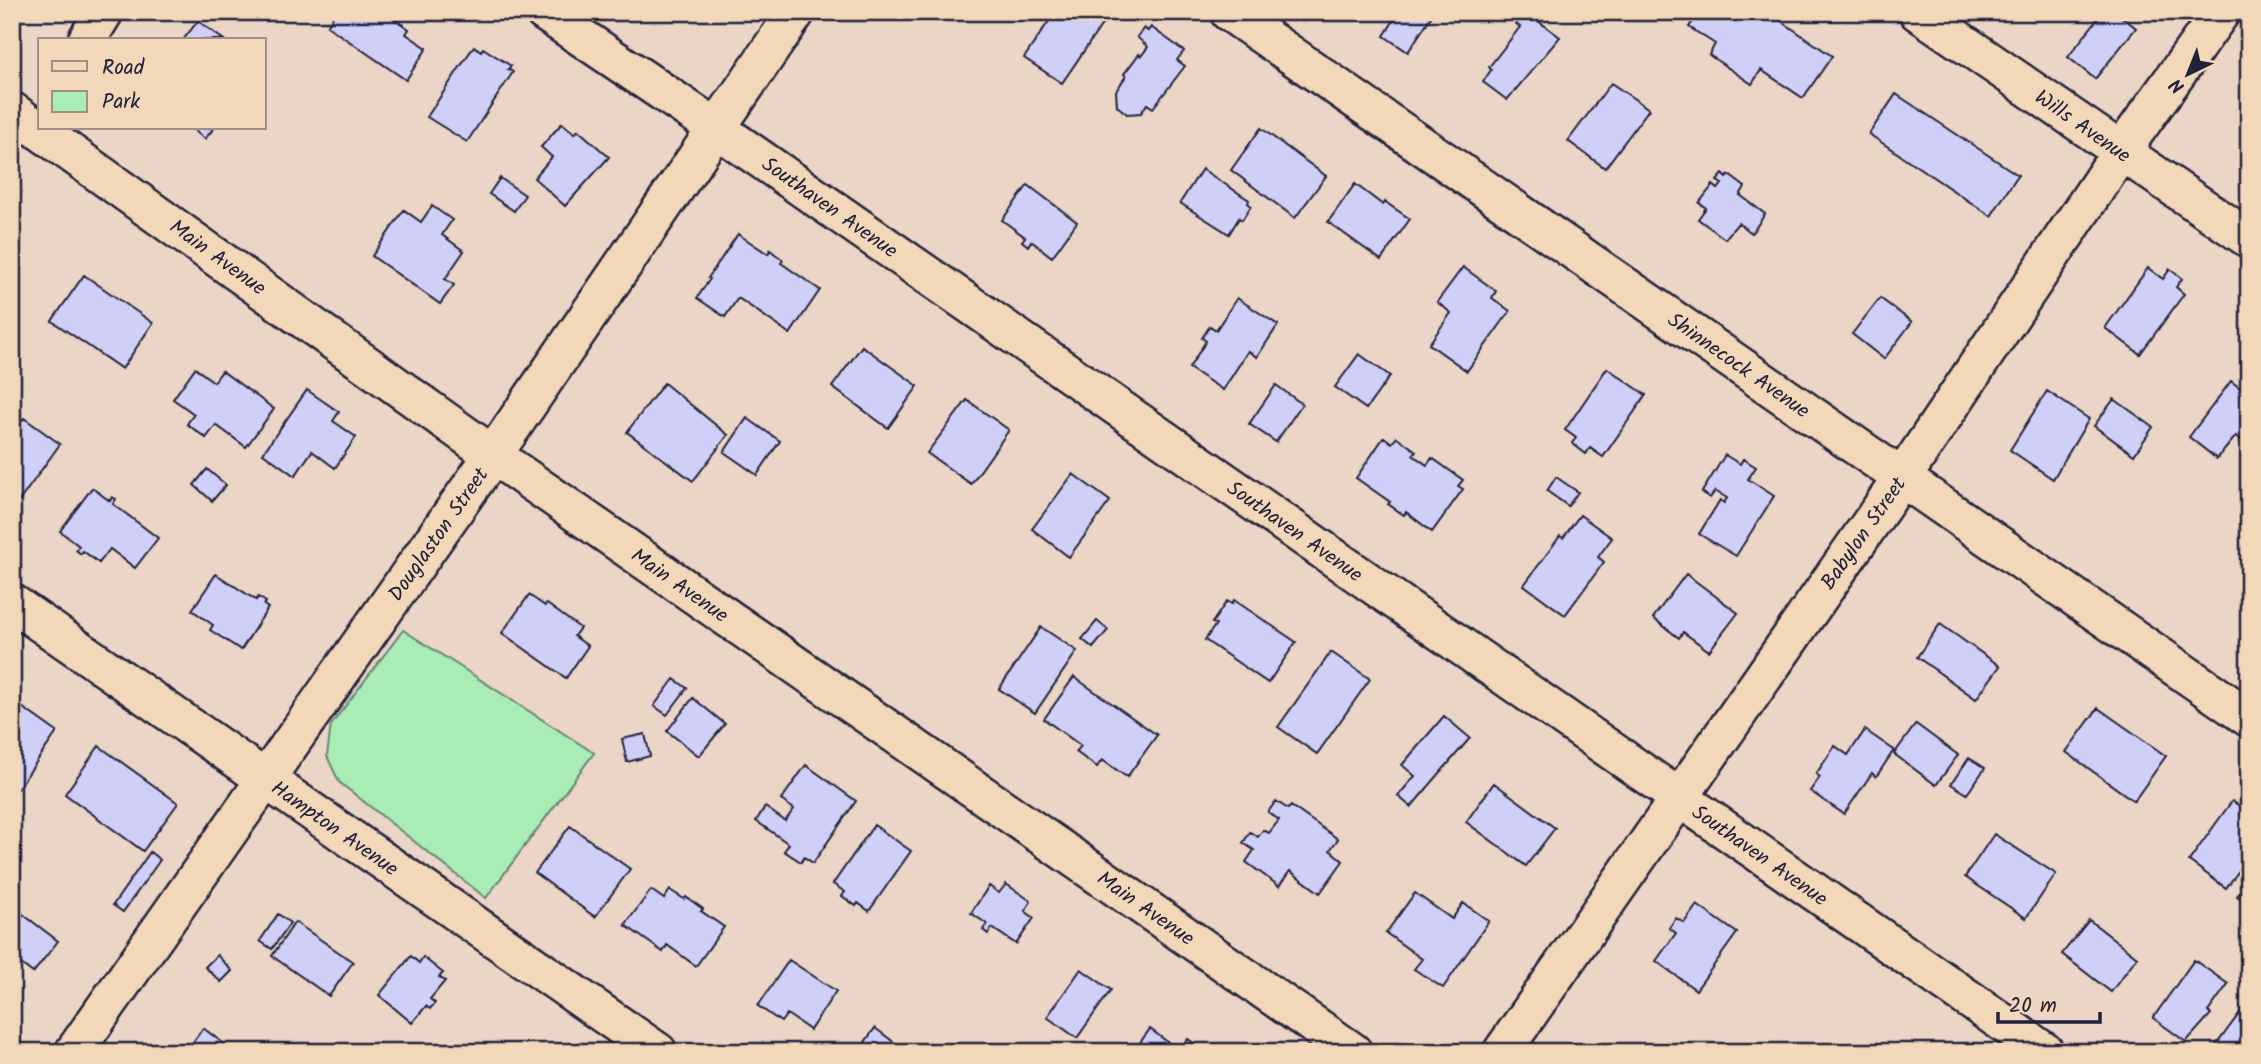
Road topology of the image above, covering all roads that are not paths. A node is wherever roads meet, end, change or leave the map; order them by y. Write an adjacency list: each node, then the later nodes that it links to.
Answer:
1 (104, 12): 7 (street)
2 (544, 12): 8 (street, Southaven Avenue)
3 (796, 12): 8 (street, Douglaston Street)
4 (1228, 12): 13 (street, Shinnecock Avenue)
5 (1918, 12): 10 (street, Wills Avenue)
6 (2221, 12): 10 (street, Babylon Street)
7 (89, 38)
8 (716, 128): 12 (street, Douglaston Street); 17 (street, Southaven Avenue)
9 (44, 130): 12 (street, Main Avenue)
10 (2120, 153): 11 (street, Wills Avenue); 13 (street, Babylon Street)
11 (2249, 239)
12 (493, 455): 16 (street, Douglaston Street); 20 (street, Main Avenue)
13 (1902, 478): 15 (street, Shinnecock Avenue); 17 (street, Babylon Street)
14 (12, 603): 16 (street, Hampton Avenue)
15 (2249, 718)
16 (265, 780): 18 (street, Douglaston Street); 19 (street, Hampton Avenue)
17 (1678, 798): 21 (street, Babylon Street); 22 (street, Southaven Avenue)
18 (74, 1052)
19 (658, 1052)
20 (1353, 1052)
21 (1502, 1052)
22 (2045, 1052)

